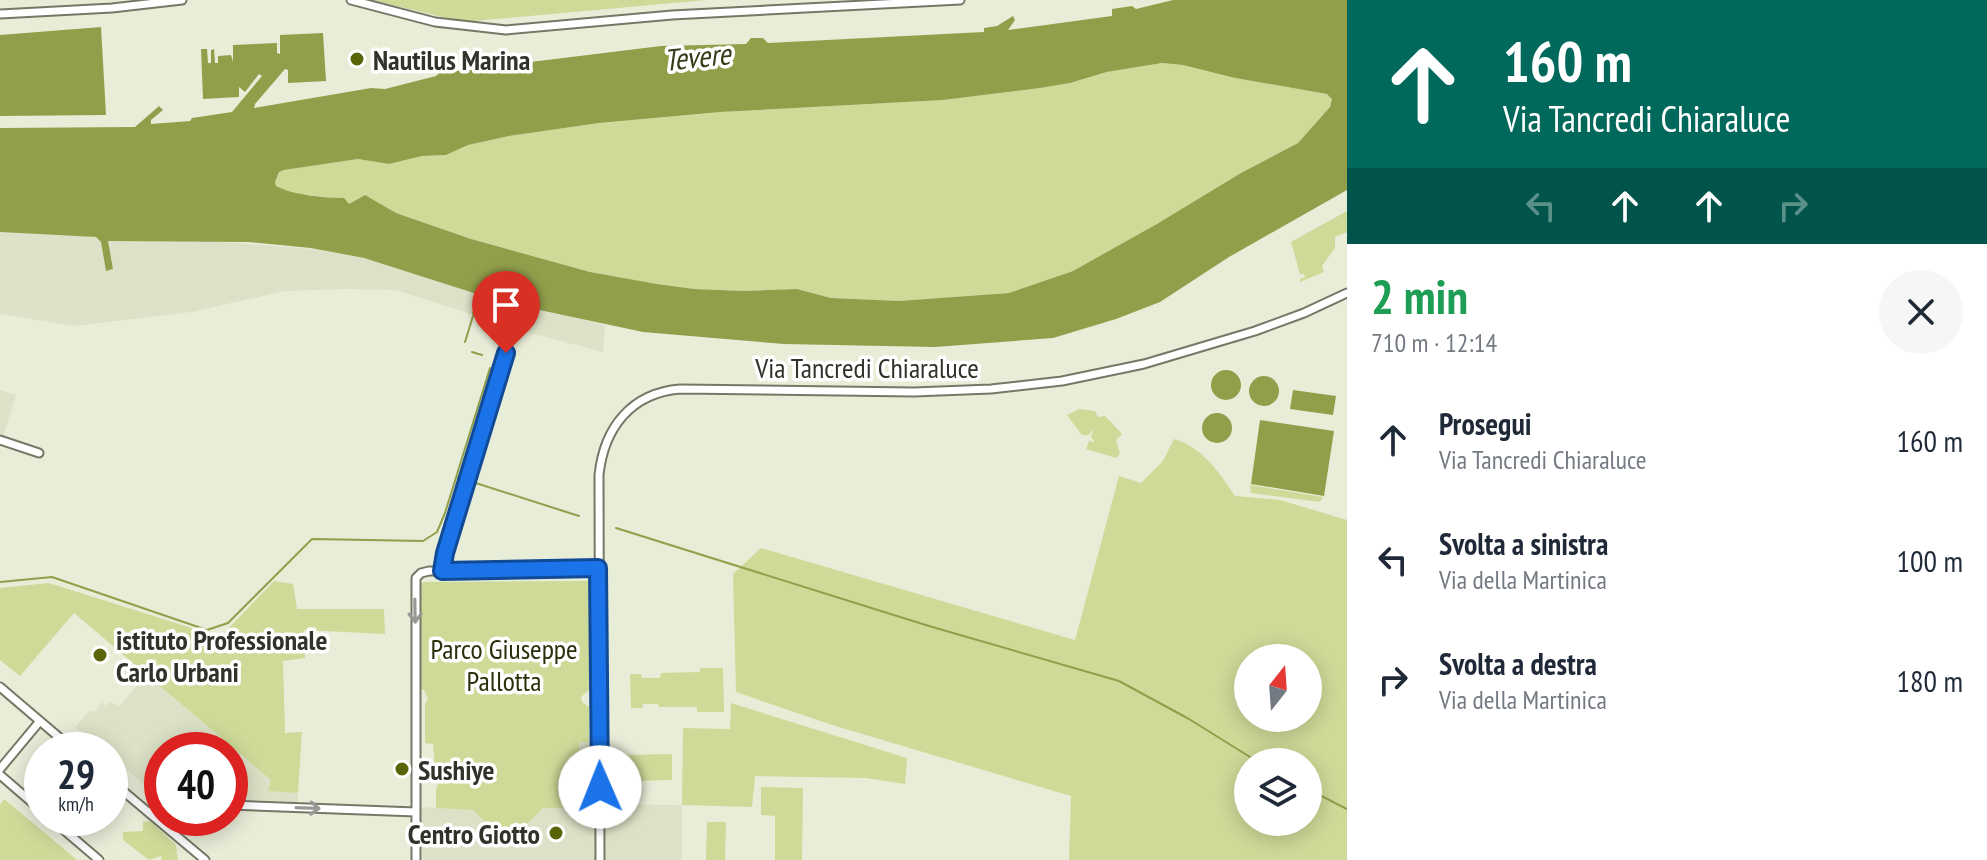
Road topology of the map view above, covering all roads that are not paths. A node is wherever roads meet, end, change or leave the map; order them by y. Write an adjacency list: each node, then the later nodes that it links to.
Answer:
1 (182, 0): 4 (street)
2 (351, 0): 3 (street)
3 (960, 0)
4 (0, 14)
5 (1347, 293): 9 (street, Via Tancredi Chiaraluce)
6 (506, 353): 10 (street)
7 (0, 440): 8 (street)
8 (39, 453)
9 (598, 568): 10 (street); 26 (street, Via Tancredi Chiaraluce)
10 (442, 571): 20 (street, one-way to 20)
11 (0, 687): 12 (street)
12 (40, 721): 13 (street); 14 (street)
13 (53, 732)
14 (0, 769)
15 (0, 775): 17 (street)
16 (128, 795): 19 (street)
17 (24, 796)
18 (248, 806): 20 (street, one-way to 20)
19 (144, 809)
20 (416, 812): 25 (street)
21 (71, 836): 23 (street)
22 (176, 836): 24 (street)
23 (99, 860)
24 (205, 860)
25 (416, 860)
26 (600, 860)

